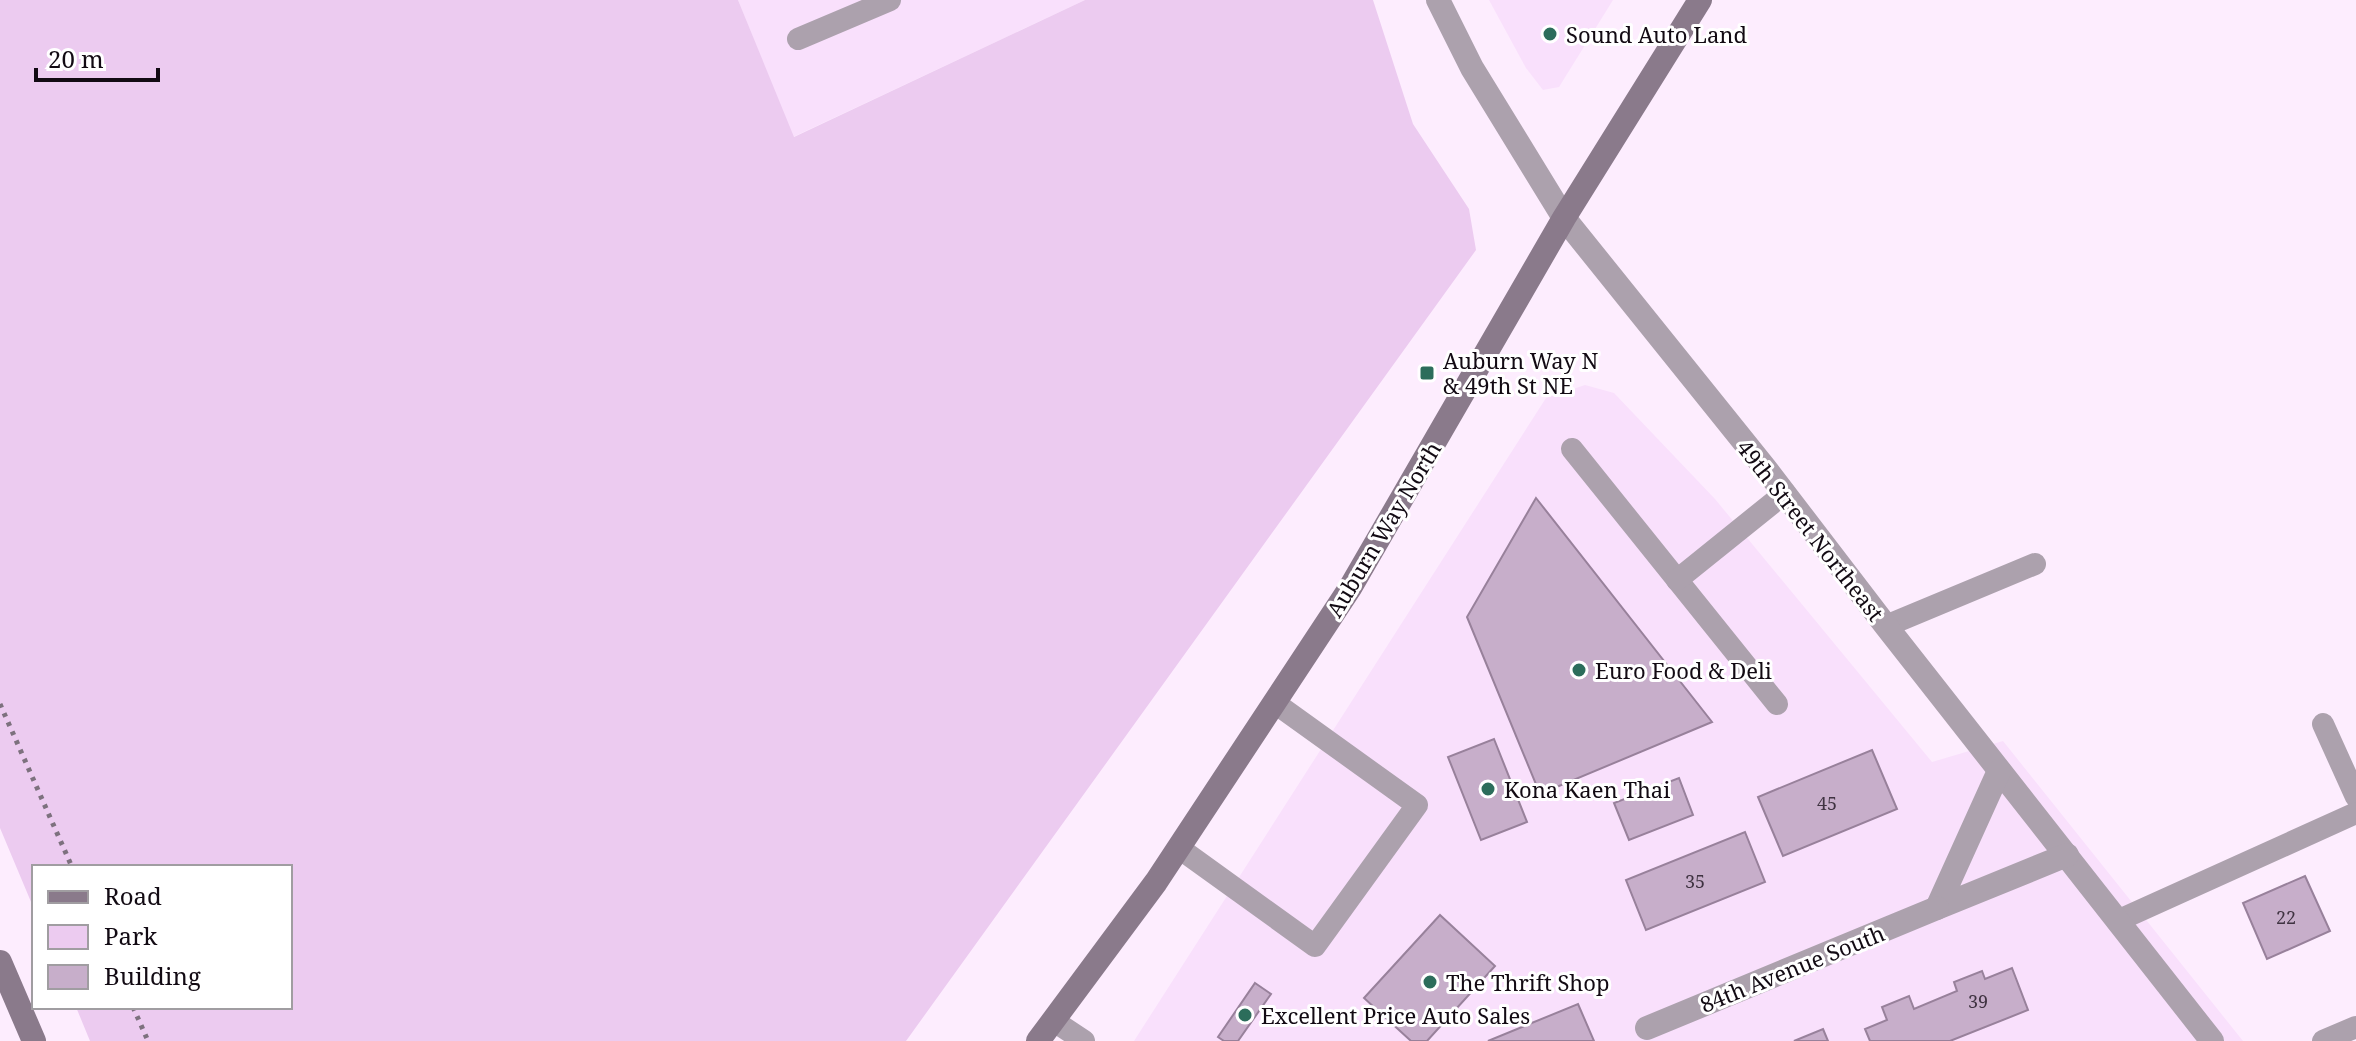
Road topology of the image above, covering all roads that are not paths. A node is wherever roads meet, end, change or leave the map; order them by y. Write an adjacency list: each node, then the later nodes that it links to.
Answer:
1 (890, 0): 4 (lane)
2 (1438, 0): 5 (street, 49th Street Northeast)
3 (1700, 0): 5 (main road, Auburn Way North)
4 (798, 39)
5 (1564, 218): 7 (street, 49th Street Northeast); 11 (main road, Auburn Way North)
6 (1572, 449): 9 (lane)
7 (1785, 493): 9 (lane); 10 (street, 49th Street Northeast)
8 (2035, 564): 10 (lane)
9 (1677, 580): 12 (lane)
10 (1886, 626): 14 (street, 49th Street Northeast)
11 (1275, 703): 17 (main road, Auburn Way North); 17 (lane)
12 (1777, 704)
13 (2323, 724): 15 (lane)
14 (1999, 771): 18 (street, 49th Street Northeast); 19 (street)
15 (2356, 797)
16 (2356, 813): 20 (lane)
17 (1179, 848): 22 (main road, Auburn Way North)
18 (2067, 855): 19 (street, 84th Avenue South); 20 (street, 49th Street Northeast)
19 (1937, 908): 24 (street, 84th Avenue South)
20 (2117, 921): 28 (street, 49th Street Northeast)
21 (0, 962): 25 (main road)
22 (1054, 1021): 26 (main road, Auburn Way North); 27 (lane)
23 (2356, 1027): 29 (lane)
24 (1647, 1028)
25 (34, 1041)
26 (1038, 1041)
27 (1084, 1041)
28 (2212, 1041)
29 (2323, 1041)

